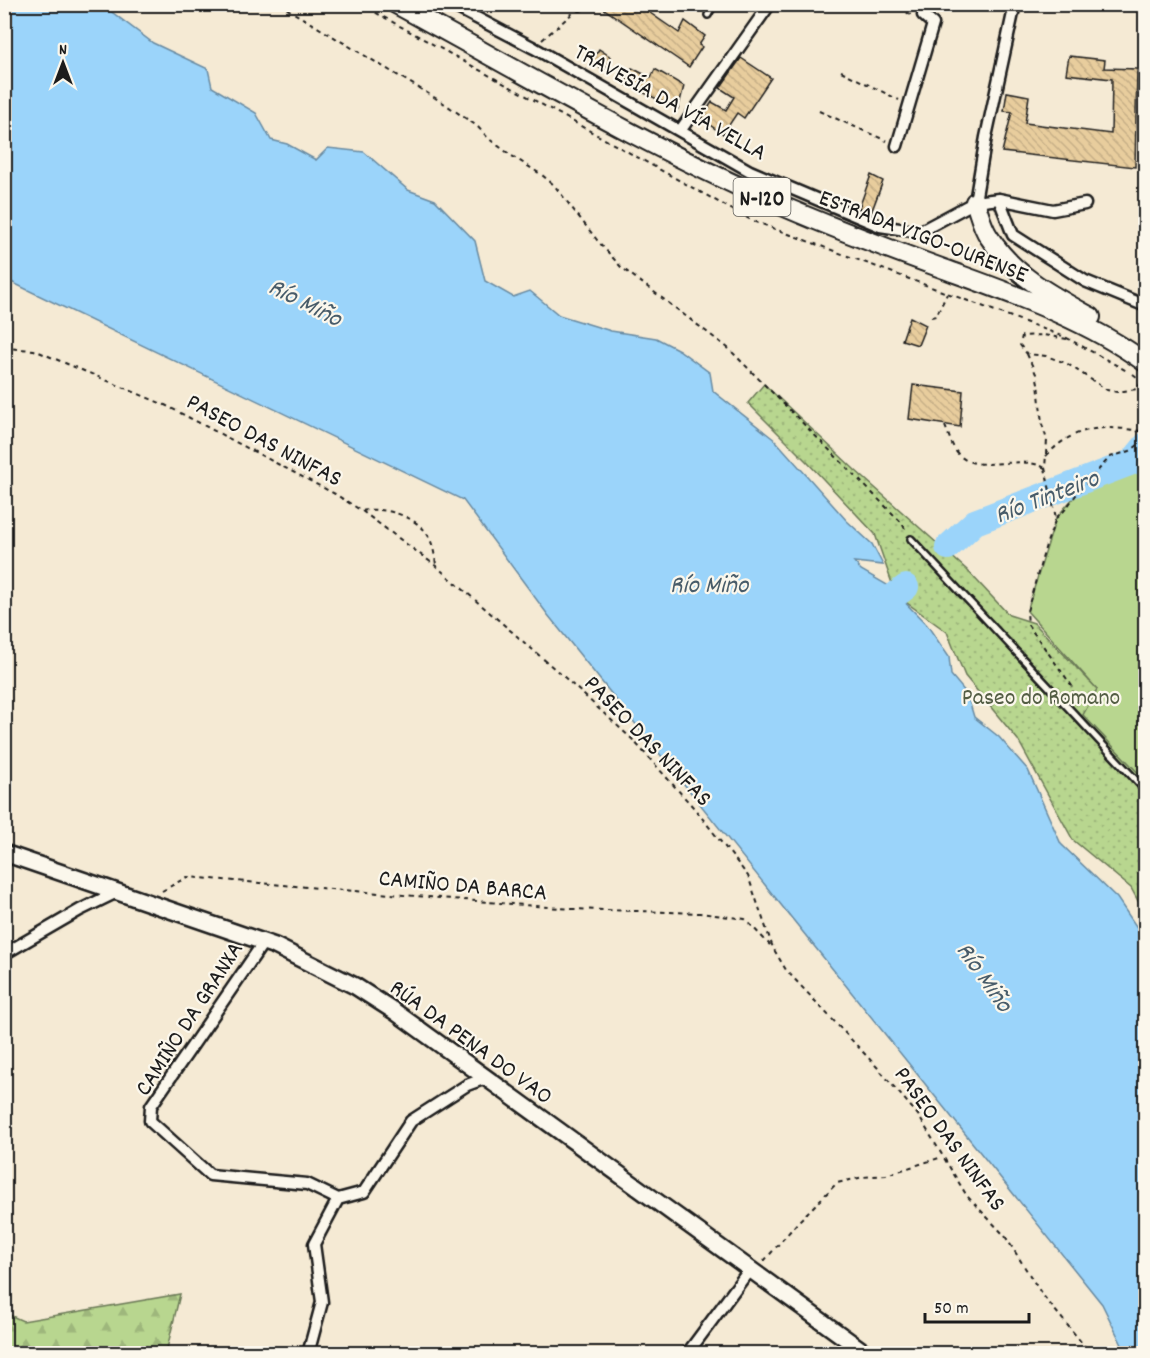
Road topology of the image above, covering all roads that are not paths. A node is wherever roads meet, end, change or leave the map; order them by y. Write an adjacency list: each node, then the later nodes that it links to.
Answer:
1 (396, 4): 14 (highway, ESTRADA VIGO-OURENSE / N-120)
2 (450, 4): 8 (street, TRAVESÍA DA VÍA VELLA)
3 (714, 4): 7 (lane)
4 (770, 4): 8 (street)
5 (1015, 4): 11 (street)
6 (925, 10): 9 (street)
7 (708, 15)
8 (680, 131): 11 (street, TRAVESÍA DA VÍA VELLA)
9 (897, 146)
10 (999, 199): 11 (street); 12 (street); 13 (street)
11 (975, 202): 14 (highway)
12 (1085, 204)
13 (1146, 306)
14 (1143, 363)
15 (911, 540): 16 (lane)
16 (1146, 791)
17 (4, 853): 18 (main road, RÚA DA PENA DO VAO)
18 (117, 892): 19 (main road, RÚA DA PENA DO VAO); 20 (street)
19 (263, 943): 21 (main road, RÚA DA PENA DO VAO); 22 (street, CAMIÑO DA GRANXA)
20 (4, 954)
21 (486, 1078): 22 (street); 23 (main road, RÚA DA PENA DO VAO)
22 (338, 1199): 24 (street)
23 (752, 1270): 25 (street); 26 (main road, RÚA DA PENA DO VAO)
24 (308, 1353)
25 (687, 1353)
26 (867, 1353)

